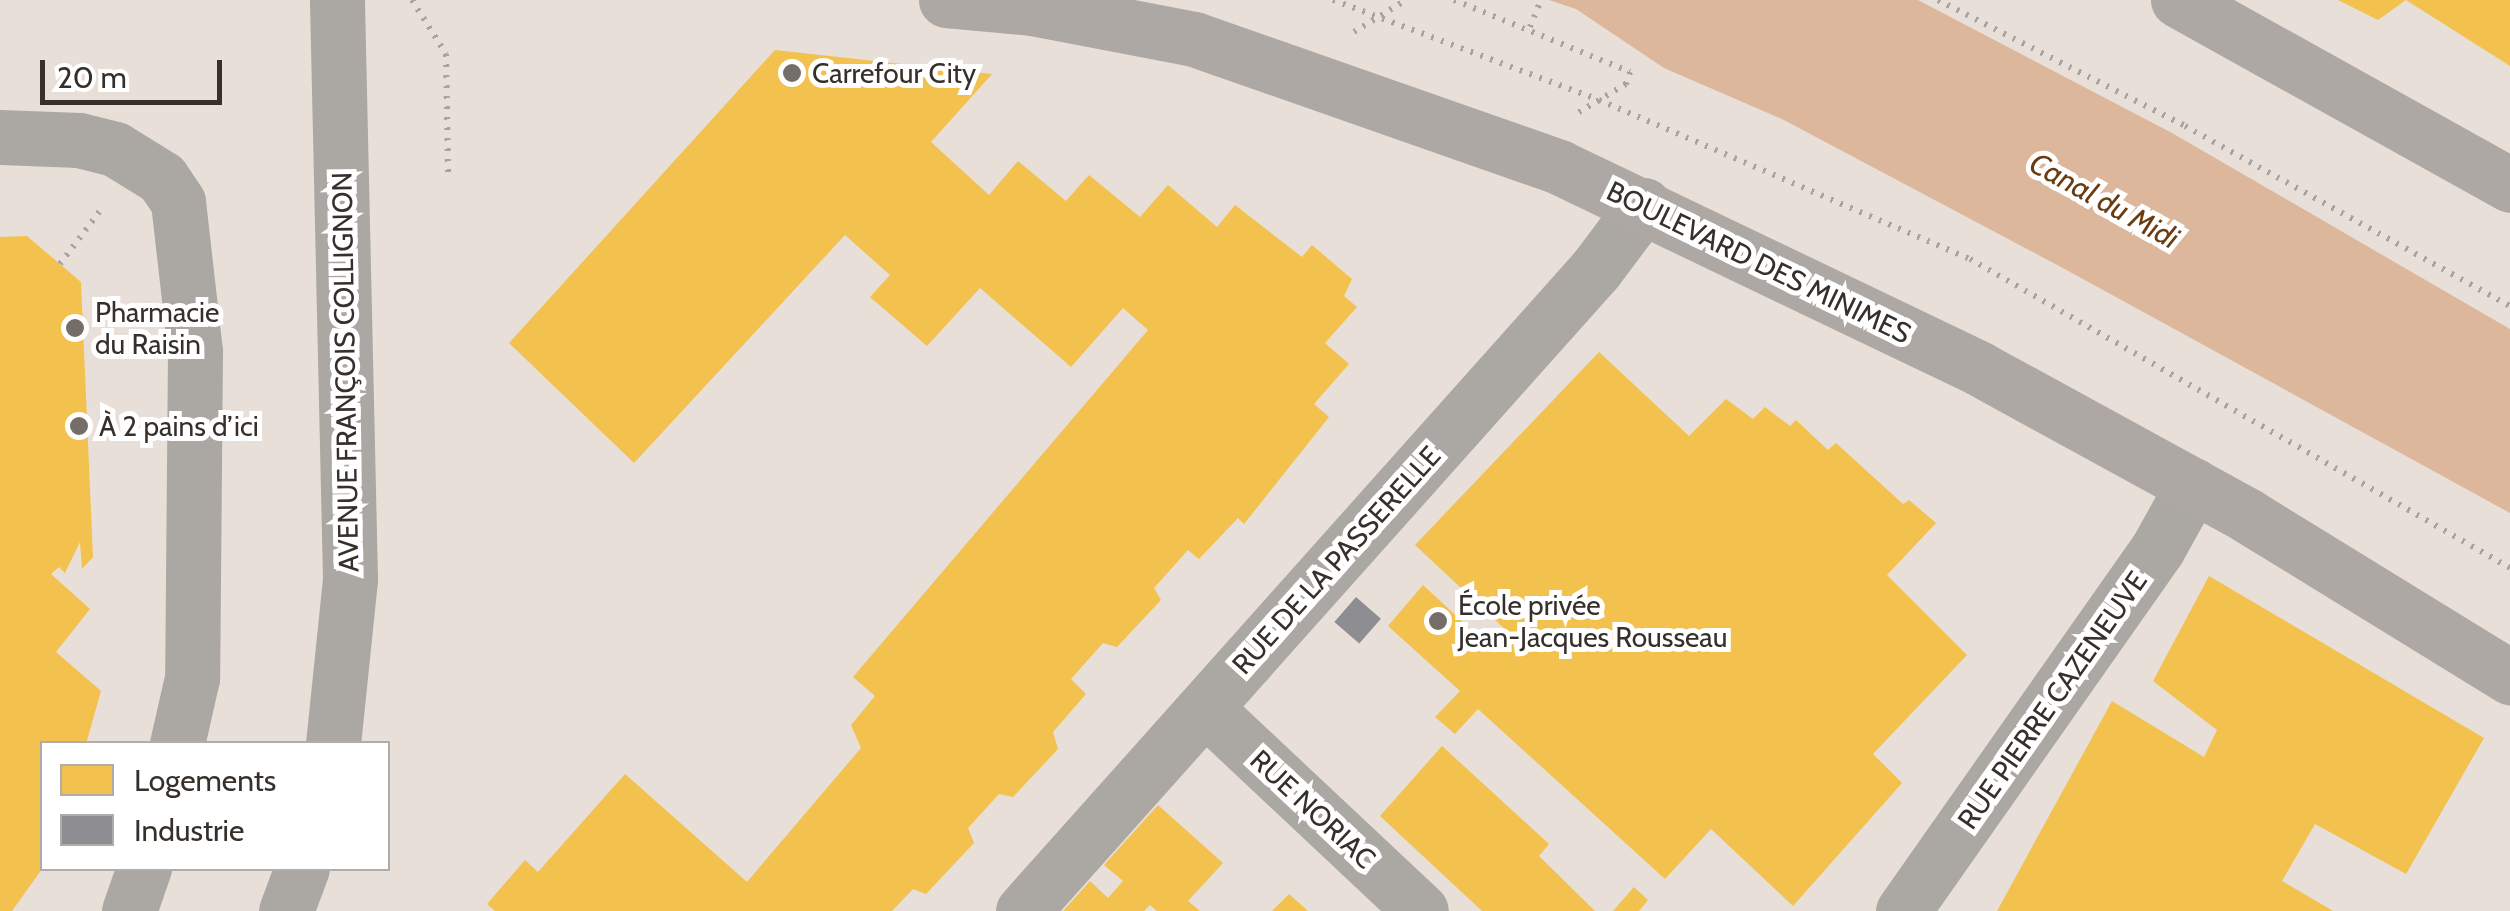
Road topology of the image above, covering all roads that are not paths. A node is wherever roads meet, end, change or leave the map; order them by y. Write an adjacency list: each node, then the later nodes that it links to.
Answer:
1 (337, 0): 11 (street, AVENUE FRANÇOIS COLLIGNON)
2 (946, 0): 6 (main road, BOULEVARD DES MINIMES)
3 (2178, 0): 5 (main road)
4 (0, 136): 10 (street)
5 (2510, 185)
6 (1644, 205): 7 (main road, BOULEVARD DES MINIMES); 9 (street, RUE DE LA PASSERELLE)
7 (2193, 485): 8 (main road, BOULEVARD DES MINIMES); 18 (street, RUE PIERRE CAZENEUVE)
8 (2510, 677)
9 (1205, 708): 16 (street, RUE DE LA PASSERELLE); 17 (street, RUE NORIAC)
10 (177, 741)
11 (332, 741)
12 (143, 871): 14 (street)
13 (301, 871): 15 (street)
14 (129, 911)
15 (286, 911)
16 (1023, 911)
17 (1421, 911)
18 (1903, 911)

